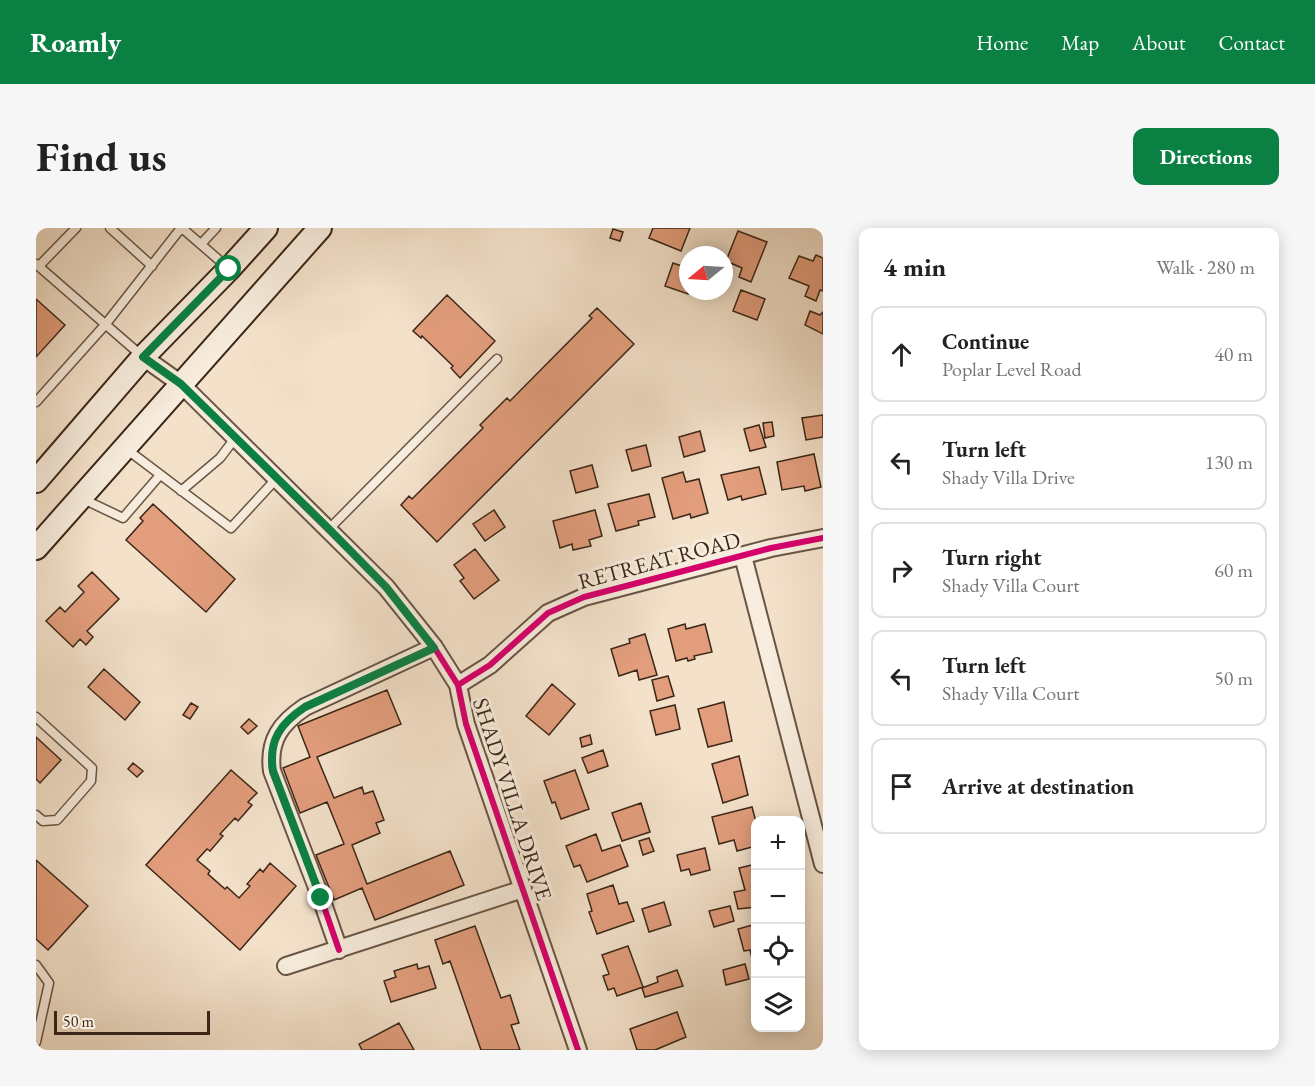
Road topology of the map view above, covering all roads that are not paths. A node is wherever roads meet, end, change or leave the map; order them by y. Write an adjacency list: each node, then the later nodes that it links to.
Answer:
1 (76, 228): 8 (lane)
2 (110, 228): 9 (lane)
3 (182, 228): 7 (lane); 9 (lane)
4 (216, 228): 7 (lane)
5 (266, 228): 10 (main road)
6 (320, 228): 14 (main road)
7 (201, 244): 10 (lane)
8 (38, 265): 11 (lane)
9 (152, 266): 11 (lane)
10 (229, 269): 12 (main road)
11 (105, 326): 12 (lane); 15 (lane)
12 (143, 357): 14 (street, SHADY VILLA DRIVE); 20 (main road)
13 (497, 359): 23 (lane)
14 (181, 384): 16 (street, SHADY VILLA DRIVE); 17 (main road)
15 (36, 402)
16 (236, 437): 19 (street, SHADY VILLA DRIVE); 21 (lane)
17 (125, 447): 18 (lane); 22 (main road)
18 (160, 475): 21 (lane); 22 (lane)
19 (277, 478): 21 (lane); 23 (street, SHADY VILLA DRIVE)
20 (36, 481)
21 (181, 491)
22 (80, 498): 25 (main road)
23 (329, 529): 27 (street, SHADY VILLA DRIVE)
24 (823, 538): 26 (street, RETREAT ROAD)
25 (36, 548)
26 (743, 556): 28 (street, RETREAT ROAD); 31 (street)
27 (434, 648): 28 (street, SHADY VILLA DRIVE); 33 (street)
28 (458, 685): 32 (street, SHADY VILLA DRIVE)
29 (36, 717): 30 (lane)
30 (36, 815)
31 (823, 864)
32 (523, 889): 33 (street); 37 (street, SHADY VILLA DRIVE)
33 (339, 950): 35 (street)
34 (36, 965): 36 (lane)
35 (286, 966)
36 (36, 1042)
37 (578, 1050)

